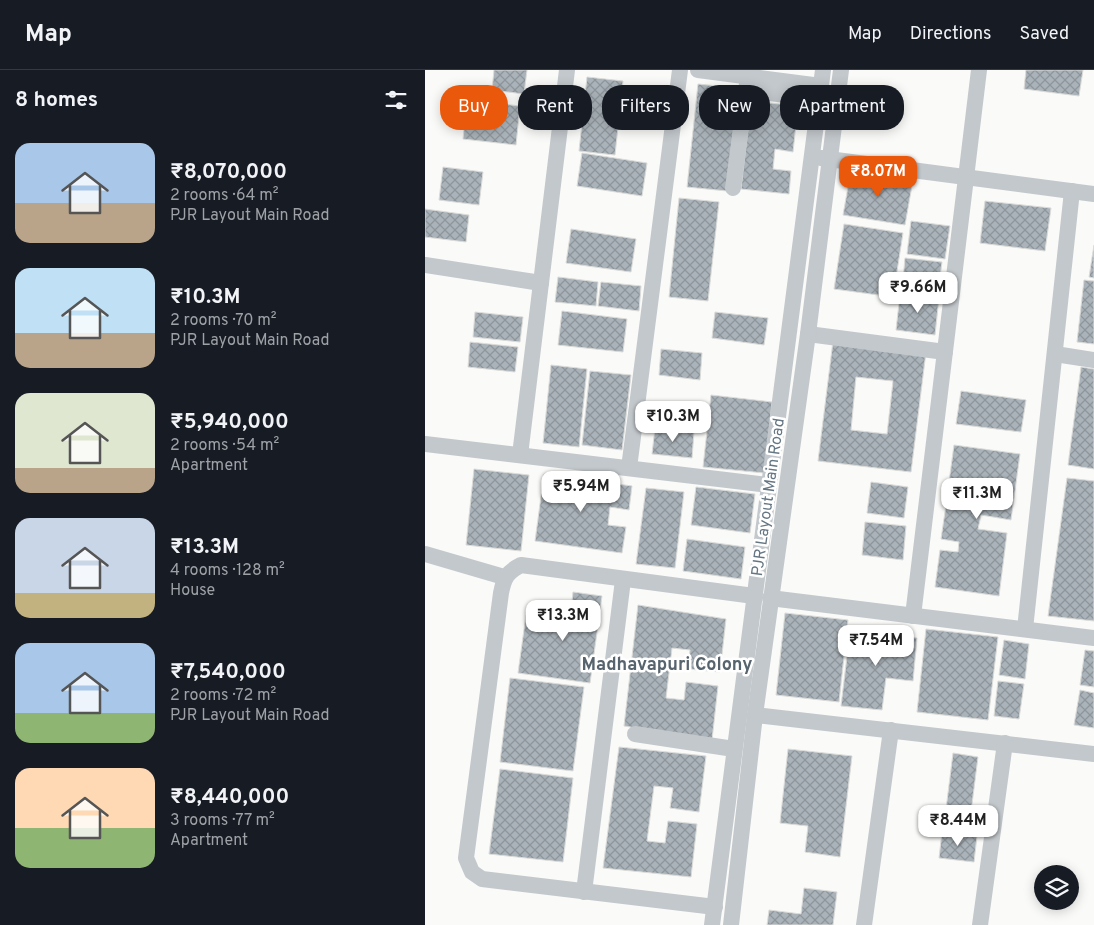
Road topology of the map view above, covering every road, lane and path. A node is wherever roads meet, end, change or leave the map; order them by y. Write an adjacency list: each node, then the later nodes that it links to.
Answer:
1 (567, 70): 15 (street)
2 (680, 70): 22 (street)
3 (698, 70): 7 (street)
4 (841, 70): 9 (street)
5 (979, 70): 10 (street)
6 (822, 78): 7 (street); 8 (street, PJR Layout Main Road)
7 (747, 83): 11 (street)
8 (813, 157): 9 (street); 23 (street, PJR Layout Main Road)
9 (831, 159): 10 (street); 16 (street)
10 (966, 177): 12 (street); 17 (street)
11 (733, 188)
12 (1072, 191): 13 (street); 18 (street)
13 (1094, 194)
14 (425, 266): 15 (street)
15 (541, 283): 21 (street)
16 (808, 334): 17 (street); 26 (street)
17 (945, 352): 31 (street)
18 (1055, 354): 19 (street); 32 (street)
19 (1094, 360)
20 (425, 444): 21 (street)
21 (520, 455): 22 (street)
22 (629, 468): 23 (street)
23 (768, 485): 24 (street, PJR Layout Main Road)
24 (759, 552): 26 (street); 29 (street, PJR Layout Main Road)
25 (425, 554): 27 (street)
26 (776, 555): 30 (street)
27 (504, 577): 28 (street); 40 (street)
28 (623, 580): 29 (street); 40 (street)
29 (754, 596): 38 (street, PJR Layout Main Road)
30 (770, 598): 31 (street); 34 (street)
31 (913, 616): 32 (street)
32 (1025, 630): 33 (street)
33 (1094, 638)
34 (755, 715): 35 (street); 43 (street)
35 (891, 730): 37 (street); 44 (street)
36 (635, 734): 38 (street)
37 (1005, 743): 39 (street); 45 (street)
38 (734, 749): 41 (street, PJR Layout Main Road)
39 (1094, 754)
40 (584, 892): 41 (street)
41 (715, 907): 42 (street, PJR Layout Main Road)
42 (712, 925)
43 (731, 925)
44 (864, 925)
45 (980, 925)

